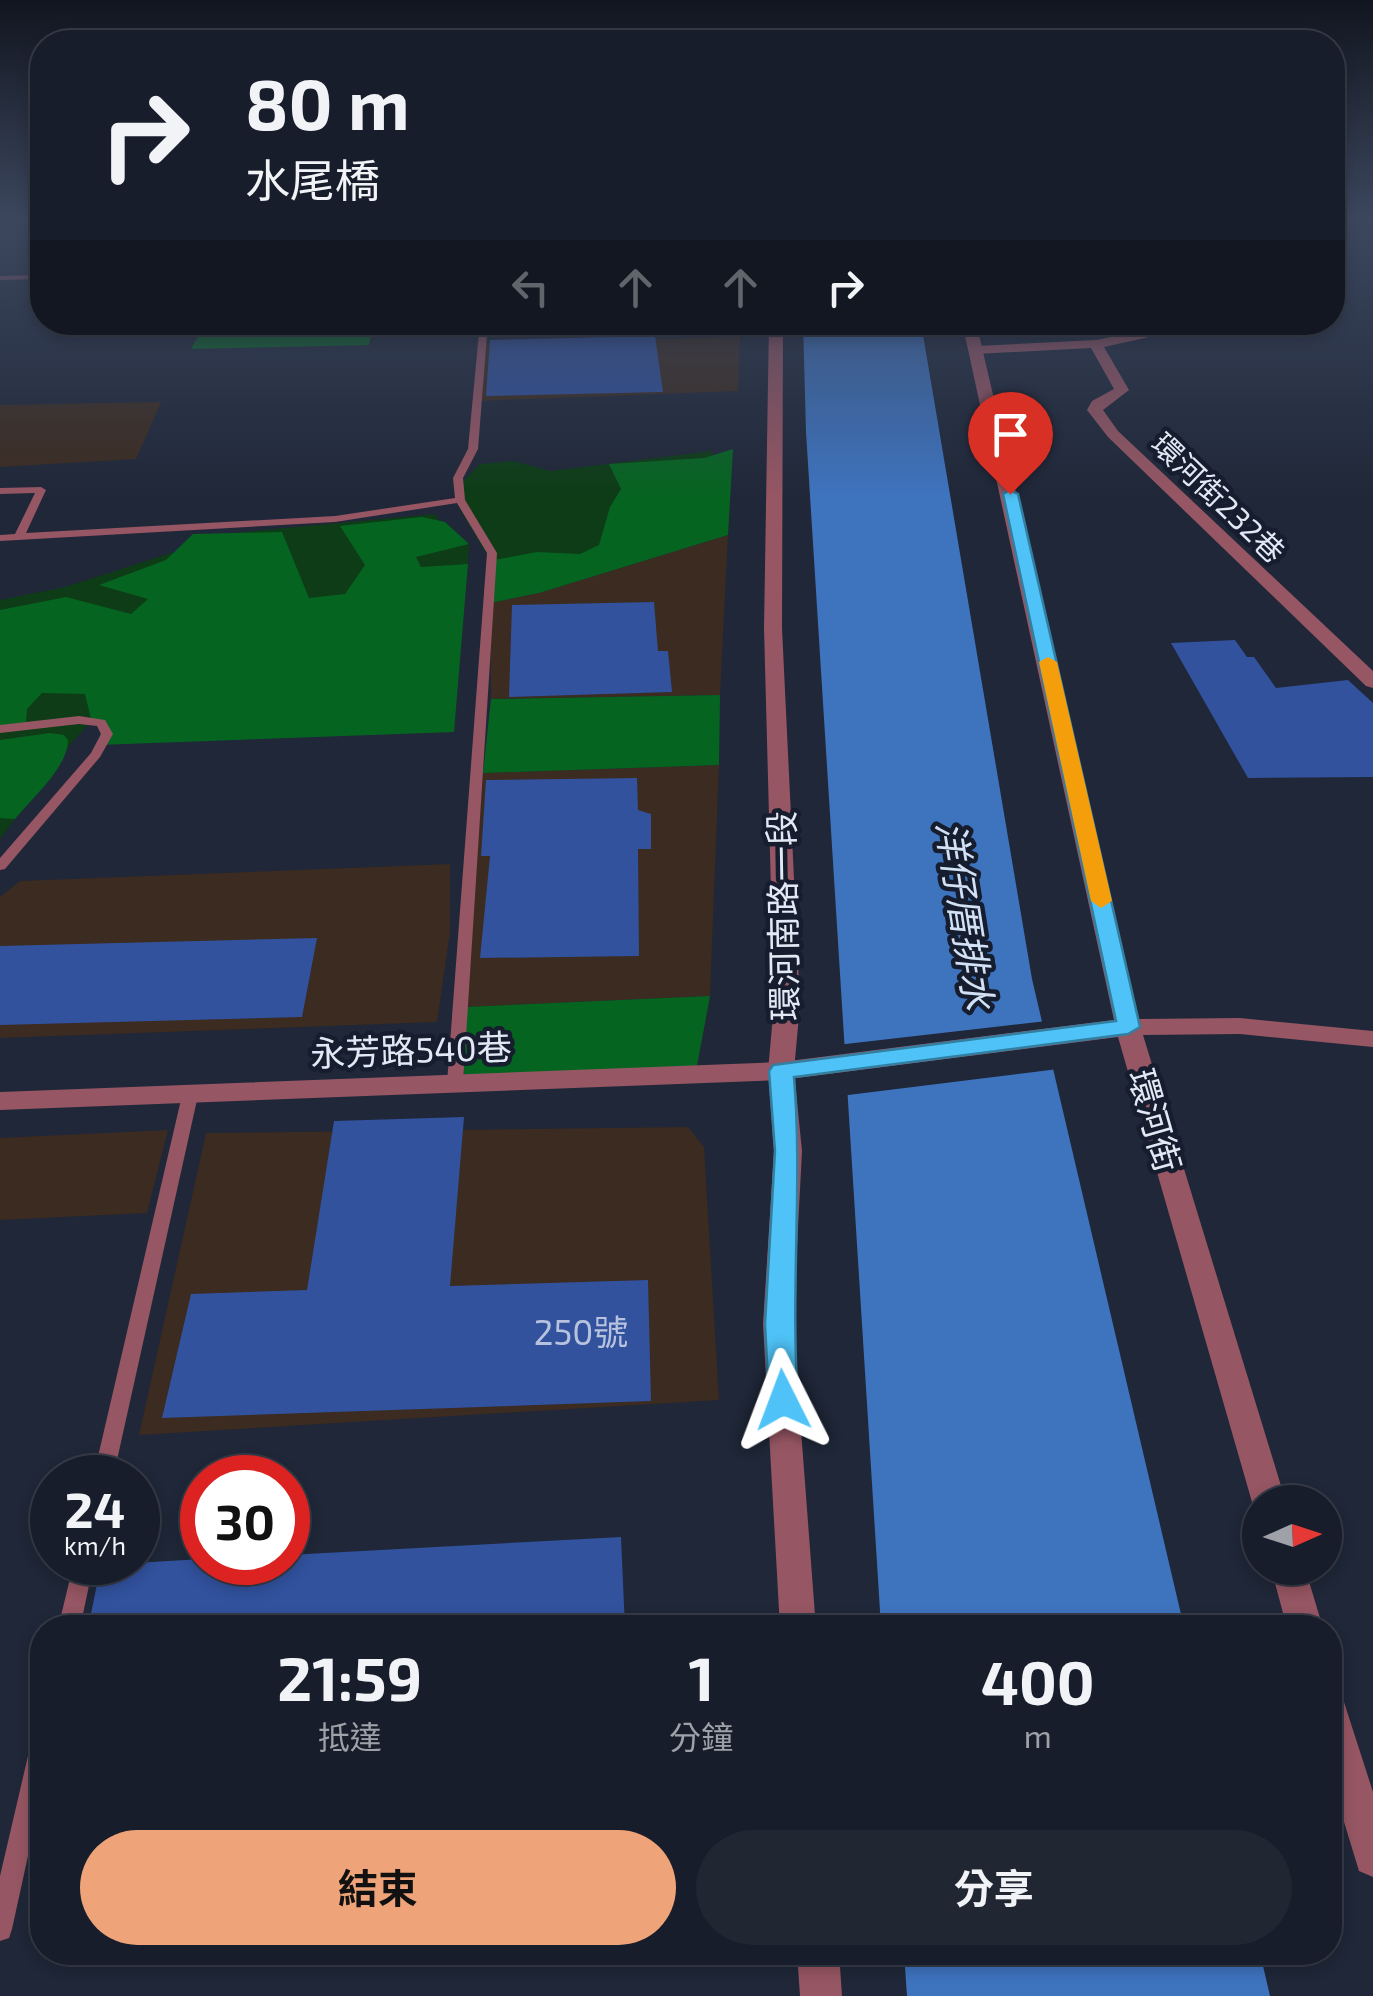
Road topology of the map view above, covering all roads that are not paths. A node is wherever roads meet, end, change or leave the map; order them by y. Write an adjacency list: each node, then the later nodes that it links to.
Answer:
1 (483, 335): 8 (lane)
2 (776, 335): 16 (street, 環河南路一段)
3 (974, 335): 6 (street, 環河街)
4 (1138, 335): 5 (street)
5 (1096, 344): 6 (street); 11 (street, 環河街232巷)
6 (978, 350): 14 (street, 環河街)
7 (0, 491): 9 (lane)
8 (460, 500): 9 (lane); 17 (lane)
9 (19, 537): 10 (lane)
10 (0, 538)
11 (1373, 682)
12 (0, 730): 13 (lane)
13 (0, 866)
14 (1128, 1027): 15 (street, 永芳路540巷); 16 (street, 永芳路540巷); 21 (street, 環河街)
15 (1373, 1039)
16 (781, 1071): 17 (street, 永芳路540巷); 25 (street, 環河南路一段)
17 (454, 1083): 18 (street, 永芳路540巷)
18 (191, 1091): 19 (street, 永芳路540巷); 20 (lane)
19 (0, 1101)
20 (108, 1455)
21 (1263, 1485)
22 (79, 1585): 24 (lane)
23 (1293, 1585): 26 (street)
24 (72, 1615)
25 (797, 1615)
26 (1301, 1615)
27 (1342, 1752): 29 (street)
28 (30, 1796): 30 (lane)
29 (1373, 1857)
30 (0, 1929)
31 (819, 1965): 32 (street)
32 (821, 1996)

